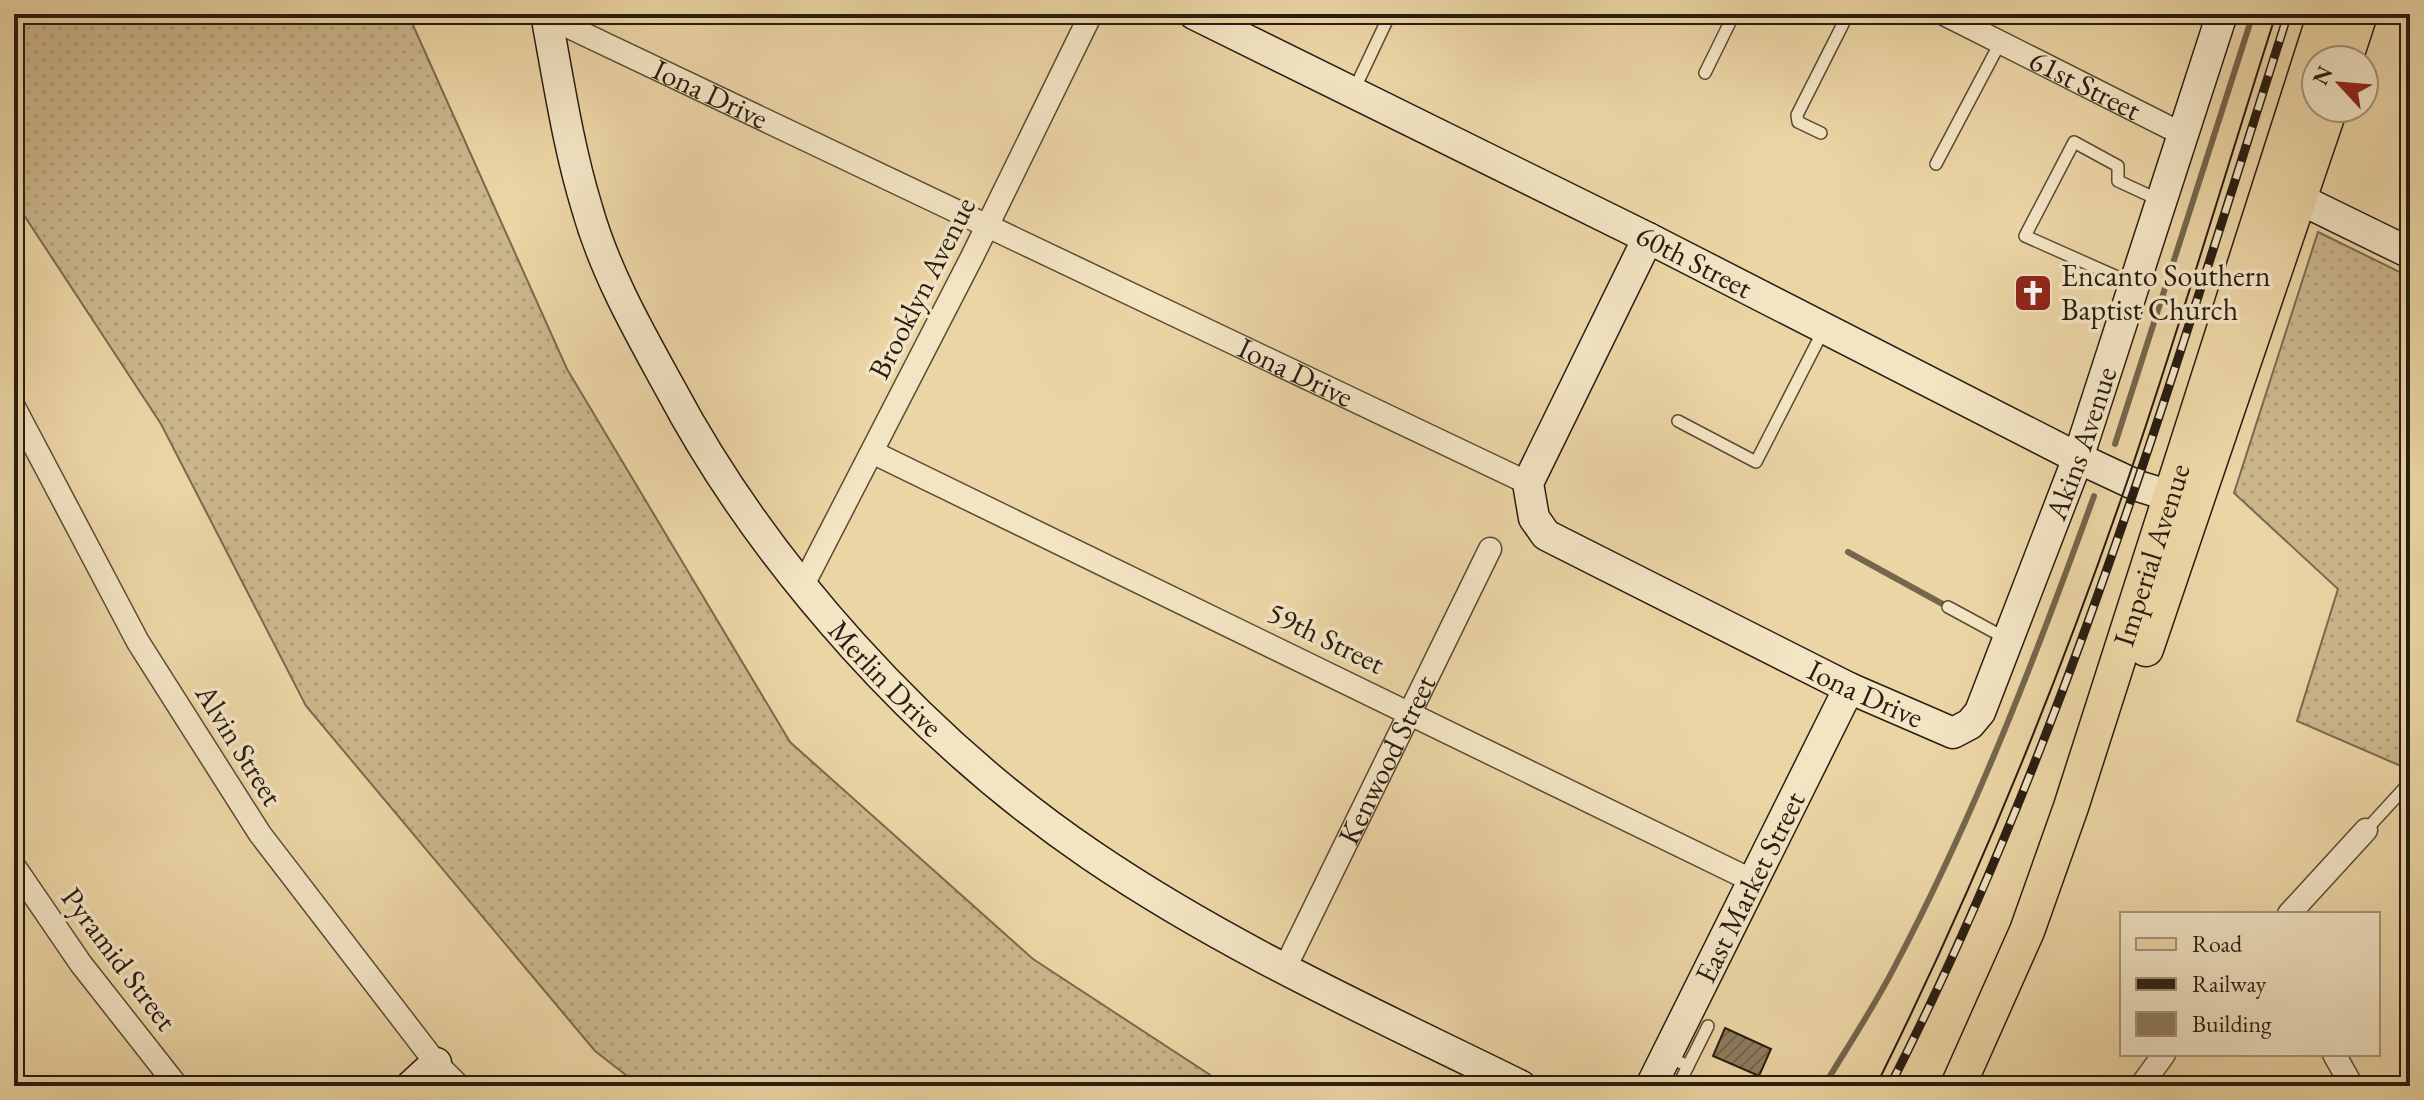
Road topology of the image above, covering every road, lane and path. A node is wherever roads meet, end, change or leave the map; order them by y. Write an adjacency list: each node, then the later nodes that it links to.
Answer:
1 (1091, 14): 22 (street, Brooklyn Avenue)
2 (1194, 14): 14 (street, 60th Street)
3 (1390, 14): 14 (lane)
4 (1734, 14): 13 (lane)
5 (1848, 14): 16 (lane)
6 (1944, 14): 11 (street, 61st Street)
7 (2222, 14): 17 (street, Akins Avenue)
8 (2325, 14): 19 (main road, Imperial Avenue)
9 (2360, 14): 12 (main road)
10 (546, 15): 22 (street, Iona Drive); 34 (street, Merlin Drive)
11 (2000, 43): 17 (street, 61st Street); 18 (lane)
12 (2350, 44)
13 (1705, 73)
14 (1354, 91): 23 (street, 60th Street)
15 (2325, 124): 20 (main road, Imperial Avenue)
16 (1821, 133)
17 (2184, 135): 21 (street, Akins Avenue)
18 (1936, 164)
19 (2271, 185): 20 (street); 32 (main road, Imperial Avenue)
20 (2302, 200): 24 (street); 32 (main road, Imperial Avenue)
21 (2163, 202): 25 (street, Akins Avenue); 25 (lane)
22 (987, 223): 29 (street, Brooklyn Avenue); 31 (street, Iona Drive)
23 (1648, 238): 26 (street, 60th Street); 31 (street)
24 (2410, 253)
25 (2136, 285): 30 (street, Akins Avenue)
26 (1825, 327): 28 (lane); 30 (street, 60th Street)
27 (14, 407): 50 (street, Alvin Street)
28 (1678, 421)
29 (872, 452): 34 (street, Brooklyn Avenue); 39 (street, 59th Street)
30 (2078, 458): 32 (street, 60th Street); 36 (street, Akins Avenue)
31 (1528, 483): 38 (street, Iona Drive)
32 (2183, 500): 57 (main road, Imperial Avenue); 58 (main road, Imperial Avenue)
33 (1490, 549): 39 (street, Kenwood Street)
34 (802, 587): 45 (street, Merlin Drive)
35 (1948, 607): 36 (lane)
36 (2007, 640): 37 (street, Akins Avenue)
37 (1988, 687): 38 (street, Iona Drive)
38 (1849, 688): 43 (street, East Market Street)
39 (1413, 713): 43 (street, 59th Street); 45 (street, Kenwood Street)
40 (2410, 782): 41 (lane)
41 (2366, 830): 44 (street)
42 (14, 866): 51 (street, Pyramid Street)
43 (1753, 881): 49 (street, East Market Street)
44 (2291, 912)
45 (1284, 970): 54 (street, Merlin Drive)
46 (1708, 1026): 49 (lane)
47 (2163, 1056): 59 (street)
48 (2335, 1056): 60 (street)
49 (1677, 1061): 55 (street, East Market Street); 56 (lane)
50 (436, 1063): 52 (street); 53 (street, Alvin Street)
51 (177, 1086)
52 (411, 1086)
53 (459, 1086)
54 (1521, 1086)
55 (1651, 1086)
56 (1678, 1086)
57 (1958, 1086)
58 (1982, 1086)
59 (2141, 1086)
60 (2352, 1086)

